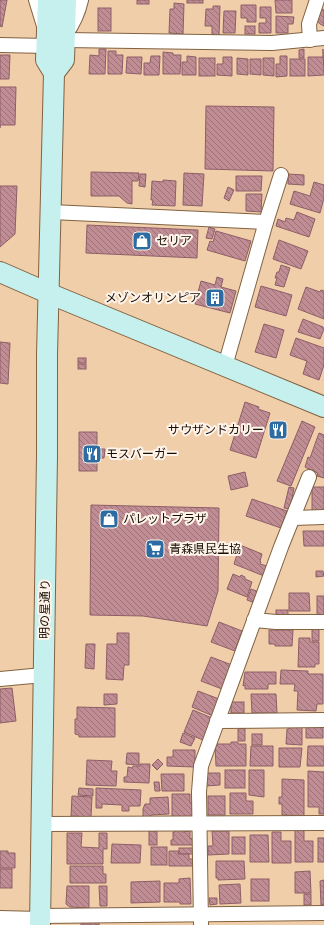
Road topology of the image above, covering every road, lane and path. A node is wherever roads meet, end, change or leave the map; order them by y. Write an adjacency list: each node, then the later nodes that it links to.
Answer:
1 (36, 0): 6 (street)
2 (48, 0): 6 (street)
3 (66, 0): 6 (street)
4 (81, 0): 6 (street)
5 (317, 0): 7 (street)
6 (56, 39): 7 (street); 8 (street); 10 (street, 明の星通り)
7 (317, 39)
8 (0, 45)
9 (281, 175): 11 (street)
10 (51, 212): 11 (street); 13 (street, 明の星通り)
11 (266, 222): 14 (street)
12 (0, 272): 13 (street)
13 (48, 294): 14 (street); 21 (street, 明の星通り)
14 (225, 366): 15 (street)
15 (323, 403)
16 (309, 477): 18 (street)
17 (324, 517): 18 (street)
18 (293, 518): 19 (street)
19 (254, 620): 20 (street); 24 (street)
20 (324, 622)
21 (43, 674): 22 (street); 26 (street, 明の星通り)
22 (0, 679)
23 (324, 720): 24 (street)
24 (217, 721): 27 (street)
25 (324, 823): 27 (street)
26 (41, 824): 27 (street); 30 (street, 明の星通り)
27 (200, 824): 31 (street)
28 (324, 913): 31 (street)
29 (0, 918): 30 (street)
30 (40, 920): 31 (street)
31 (200, 920)

